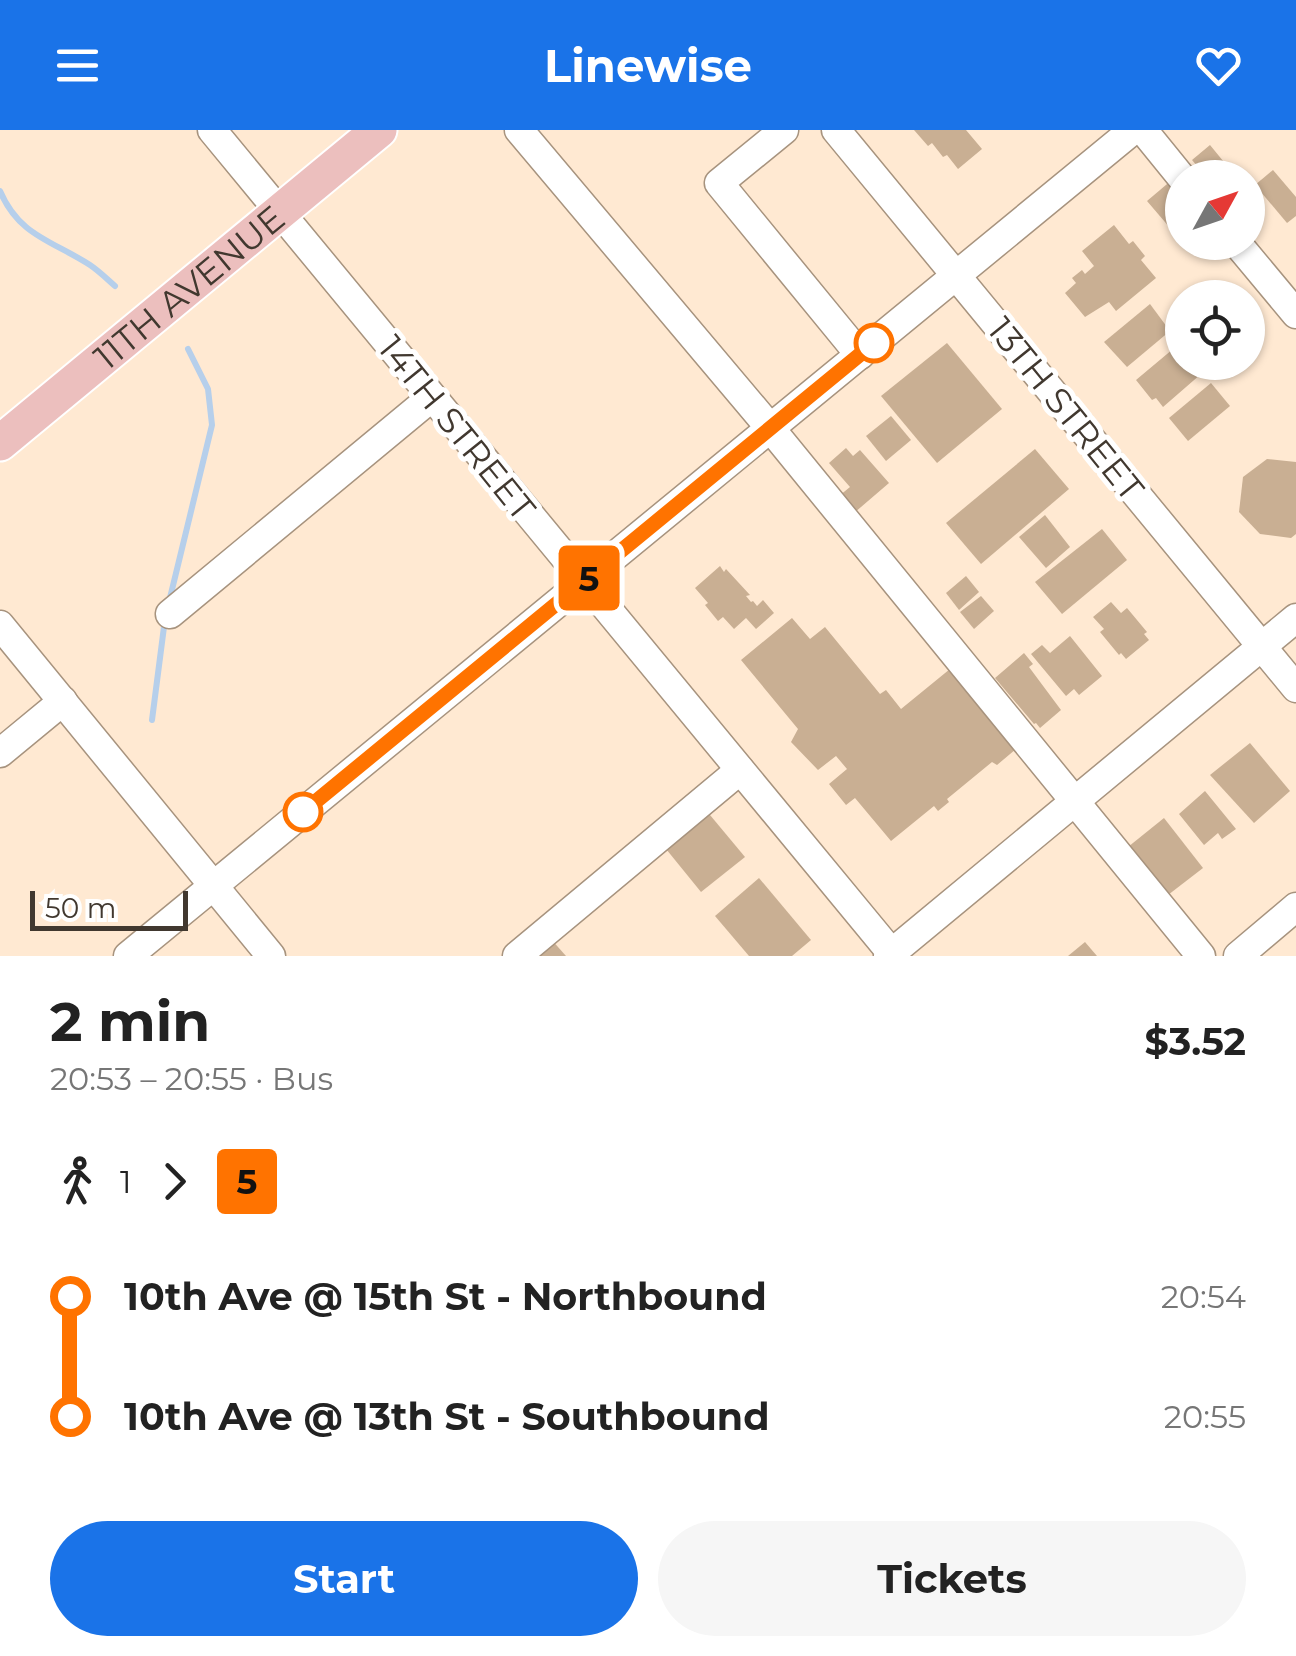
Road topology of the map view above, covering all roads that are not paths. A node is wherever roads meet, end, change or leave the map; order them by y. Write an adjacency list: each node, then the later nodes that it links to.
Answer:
1 (212, 130): 9 (street, 14TH STREET)
2 (379, 130): 9 (main road, 11TH AVENUE)
3 (519, 130): 15 (street)
4 (784, 130): 13 (street)
5 (836, 130): 11 (street, 13TH STREET)
6 (1134, 130): 11 (street)
7 (1143, 130): 8 (street)
8 (1167, 160)
9 (280, 213): 14 (street, 14TH STREET); 16 (main road, 11TH AVENUE)
10 (1251, 260): 12 (street)
11 (957, 276): 13 (street); 21 (street, 13TH STREET)
12 (1296, 314)
13 (860, 356): 15 (street)
14 (432, 397): 17 (street, 14TH STREET); 18 (street)
15 (771, 429): 17 (street); 26 (street)
16 (0, 442)
17 (584, 582): 25 (street, 14TH STREET); 27 (street)
18 (170, 614)
19 (1296, 618): 21 (street)
20 (0, 626): 23 (street)
21 (1262, 648): 22 (street, 13TH STREET); 26 (street)
22 (1296, 688)
23 (63, 701): 24 (street); 27 (street)
24 (0, 753)
25 (740, 770): 29 (street, 14TH STREET); 32 (street)
26 (1075, 802): 29 (street); 33 (street)
27 (213, 886): 30 (street); 31 (street)
28 (1296, 907): 34 (street)
29 (891, 955)
30 (128, 956)
31 (271, 956)
32 (517, 956)
33 (1200, 956)
34 (1238, 956)

